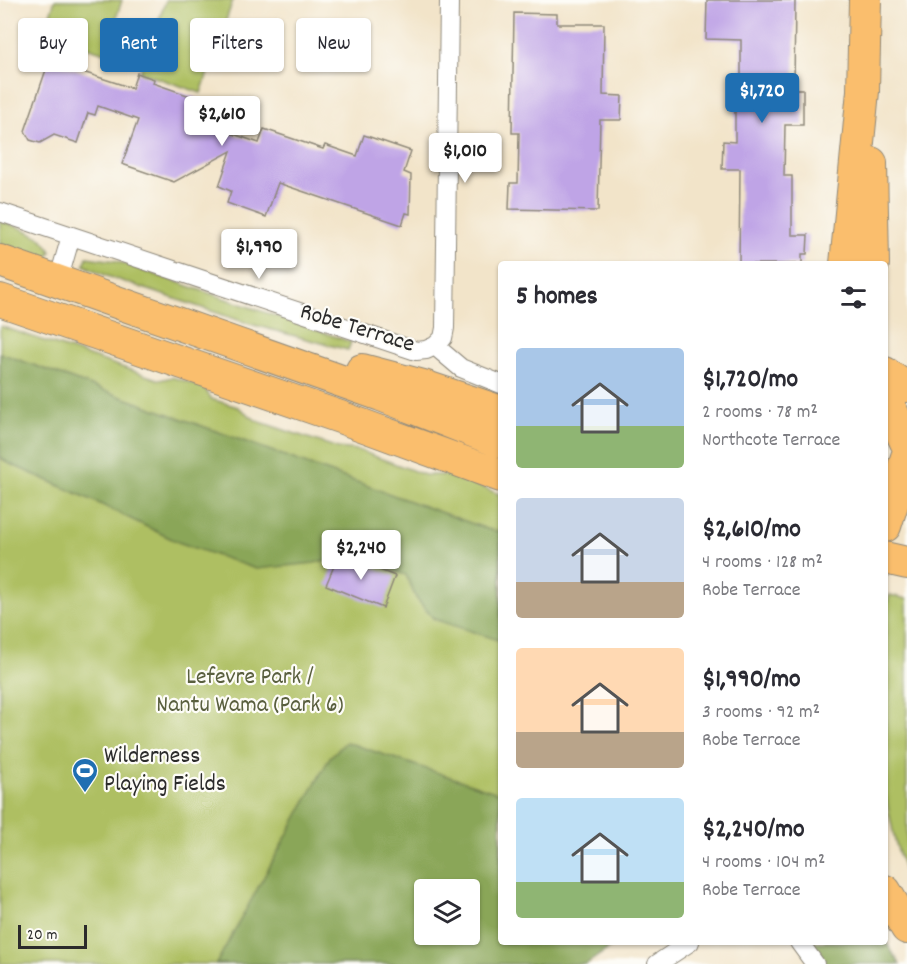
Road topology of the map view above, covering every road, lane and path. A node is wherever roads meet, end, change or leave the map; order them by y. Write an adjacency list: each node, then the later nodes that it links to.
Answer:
1 (449, 0): 13 (street)
2 (865, 0): 3 (highway)
3 (863, 91): 7 (highway); 8 (highway)
4 (0, 212): 5 (street, Robe Terrace)
5 (71, 236): 9 (street); 13 (street, Robe Terrace)
6 (0, 261): 9 (highway)
7 (846, 261)
8 (873, 261)
9 (58, 281): 10 (highway); 12 (highway)
10 (0, 293)
11 (0, 300): 20 (highway)
12 (193, 329): 14 (highway); 20 (highway)
13 (435, 346): 16 (street, Robe Terrace)
14 (252, 348): 19 (highway); 21 (highway)
15 (888, 375): 17 (highway)
16 (498, 383)
17 (907, 386)
18 (888, 403): 22 (highway)
19 (498, 411)
20 (340, 417): 26 (highway)
21 (498, 441)
22 (907, 444)
23 (907, 451): 25 (highway)
24 (907, 457): 27 (highway)
25 (888, 465)
26 (498, 475)
27 (888, 517)
28 (888, 559): 29 (highway)
29 (907, 563)
30 (888, 882): 31 (highway)
31 (893, 902)
32 (686, 945): 34 (street)
33 (801, 945): 35 (street)
34 (657, 964)
35 (815, 964)

